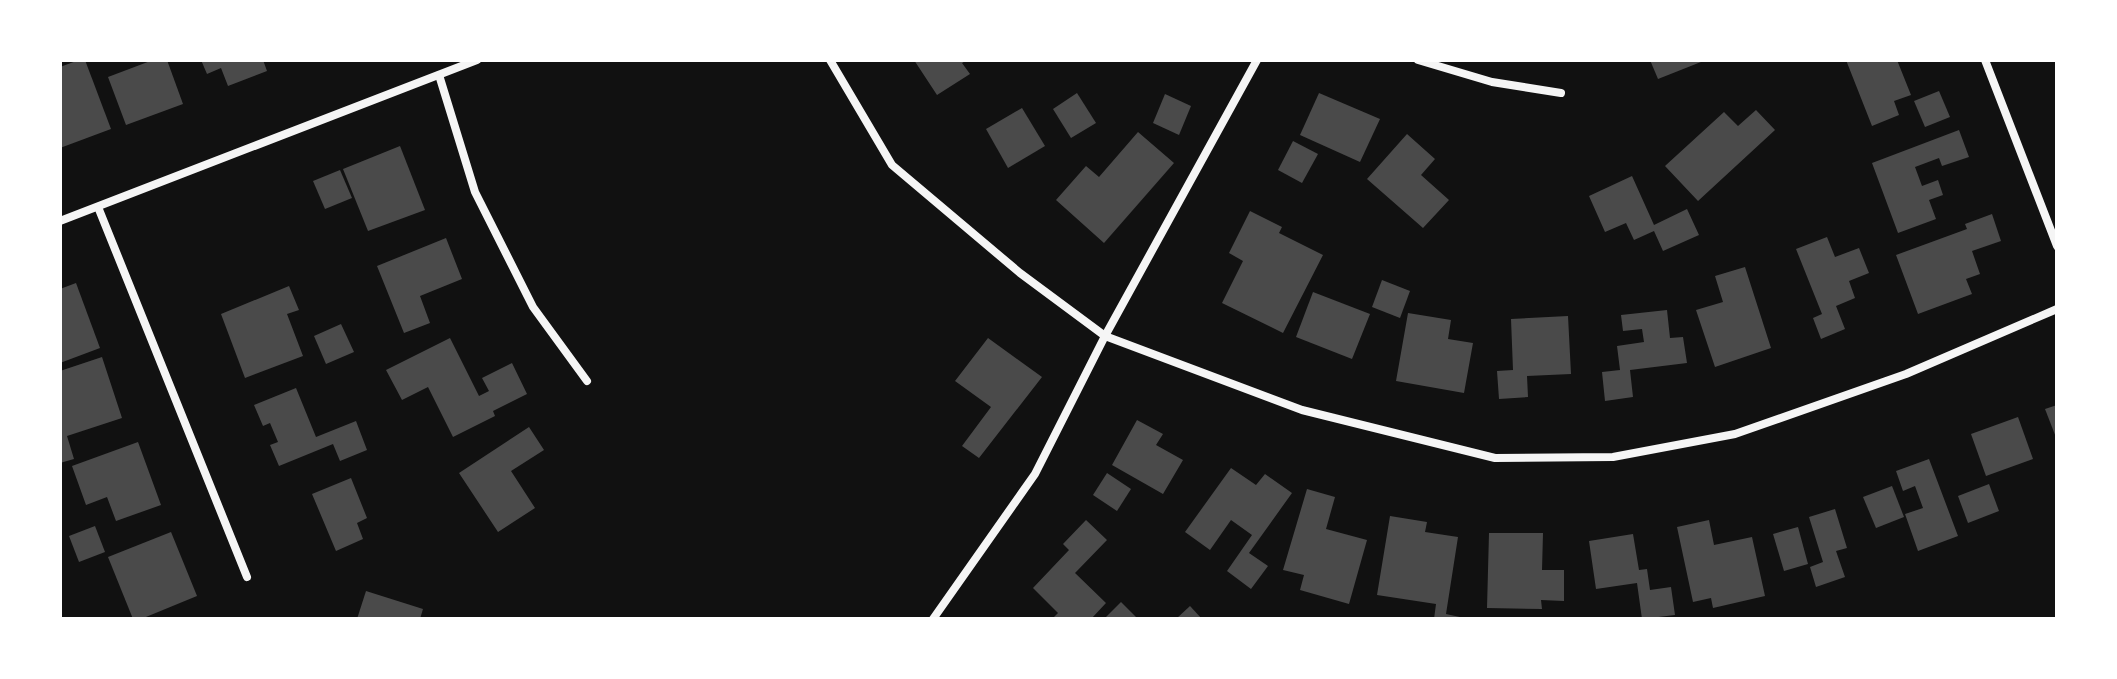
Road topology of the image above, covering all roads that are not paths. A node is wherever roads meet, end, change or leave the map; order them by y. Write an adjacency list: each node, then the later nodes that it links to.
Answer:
1 (477, 60): 6 (street)
2 (830, 60): 12 (street)
3 (1257, 60): 12 (street)
4 (1418, 60): 7 (street)
5 (1985, 60): 10 (street)
6 (439, 75): 8 (street); 13 (street)
7 (1561, 93)
8 (98, 207): 9 (street); 14 (street)
9 (60, 221)
10 (2057, 246)
11 (2057, 309): 12 (street)
12 (1105, 336): 15 (street)
13 (587, 381)
14 (247, 577)
15 (936, 618)

